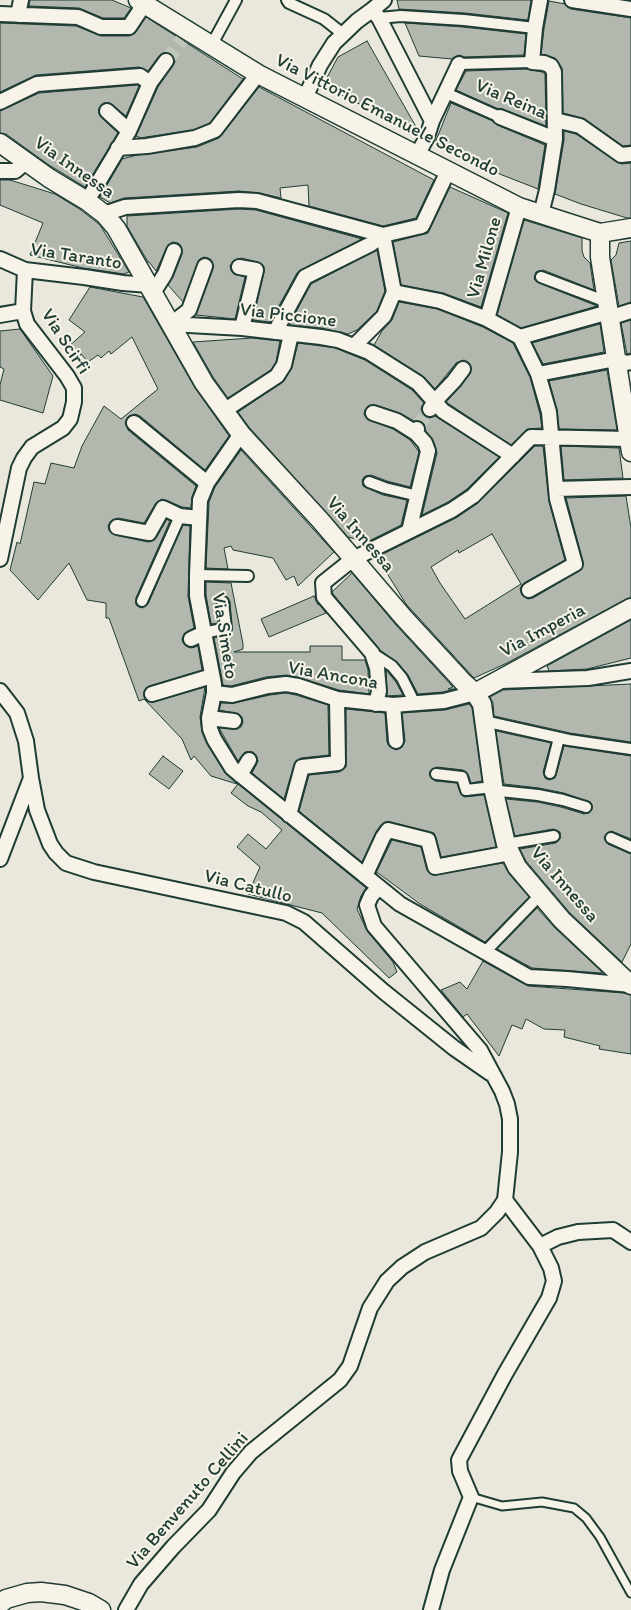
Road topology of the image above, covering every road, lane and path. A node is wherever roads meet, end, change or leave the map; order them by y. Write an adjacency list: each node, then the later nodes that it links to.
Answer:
1 (22, 0): 12 (street)
2 (236, 0): 15 (street)
3 (287, 0): 14 (street)
4 (384, 0): 11 (street)
5 (540, 0): 13 (street)
6 (572, 0): 7 (street)
7 (589, 1): 9 (street)
8 (142, 2): 12 (street); 15 (street, Via Vittorio Emanuele Secondo)
9 (631, 9)
10 (0, 14): 12 (street)
11 (375, 14): 13 (street); 14 (street); 27 (street)
12 (18, 15)
13 (535, 28): 17 (street)
14 (343, 34): 22 (street)
15 (211, 46): 19 (street, Via Vittorio Emanuele Secondo)
16 (166, 61): 20 (street)
17 (532, 62): 18 (street); 26 (street)
18 (459, 64): 21 (street)
19 (258, 74): 22 (street, Via Vittorio Emanuele Secondo); 31 (street)
20 (150, 83): 23 (street); 28 (street)
21 (450, 94): 25 (street, Via Reina); 27 (street)
22 (305, 98): 32 (street, Via Vittorio Emanuele Secondo)
23 (0, 102)
24 (107, 111): 28 (street)
25 (500, 117): 29 (street, Via Reina)
26 (555, 120): 29 (street); 33 (street, Via Reina)
27 (432, 121): 32 (street)
28 (129, 131): 31 (street)
29 (555, 139): 40 (street)
30 (0, 143): 34 (street, Via Innessa)
31 (118, 148): 37 (street)
32 (417, 154): 36 (street, Via Vittorio Emanuele Secondo)
33 (631, 154)
34 (27, 161): 35 (street); 37 (street, Via Innessa)
35 (0, 171)
36 (448, 171): 38 (street, Via Vittorio Emanuele Secondo); 43 (street)
37 (87, 201): 39 (street, Via Innessa)
38 (519, 207): 40 (street, Via Vittorio Emanuele Secondo); 56 (street, Via Milone)
39 (104, 214): 43 (street); 50 (street, Via Innessa)
40 (540, 214): 42 (street, Via Vittorio Emanuele Secondo)
41 (631, 228): 42 (street, Via Vittorio Emanuele Secondo)
42 (600, 233): 53 (street)
43 (383, 235): 51 (street); 59 (street)
44 (174, 251): 50 (street)
45 (0, 259): 48 (street, Via Taranto)
46 (205, 266): 57 (street)
47 (239, 267): 58 (street)
48 (25, 270): 50 (street, Via Taranto); 52 (street, Via Scirfi)
49 (541, 277): 53 (street)
50 (151, 289): 57 (street, Via Innessa)
51 (394, 292): 56 (street); 62 (street)
52 (23, 311): 55 (street); 83 (street, Via Scirfi)
53 (609, 311): 54 (street); 61 (street); 63 (street)
54 (631, 311)
55 (0, 315)
56 (487, 319): 61 (street)
57 (171, 324): 58 (street, Via Piccione); 67 (street, Via Innessa)
58 (242, 328): 59 (street, Via Piccione)
59 (275, 332): 60 (street, Via Piccione)
60 (291, 334): 62 (street, Via Piccione); 67 (street)
61 (520, 337): 65 (street)
62 (354, 346): 66 (street, Via Piccione)
63 (623, 361): 65 (street); 72 (street)
64 (464, 369): 66 (street)
65 (538, 374): 71 (street)
66 (432, 405): 73 (street, Via Piccione)
67 (225, 410): 70 (street, Via Innessa)
68 (373, 413): 78 (street)
69 (134, 423): 75 (street)
70 (241, 434): 75 (street, Via Simeto); 84 (street, Via Innessa)
71 (552, 437): 72 (street); 73 (street); 77 (street)
72 (630, 446)
73 (513, 456): 82 (street)
74 (369, 482): 78 (street)
75 (206, 483): 80 (street, Via Simeto)
76 (631, 487): 77 (street)
77 (556, 489): 87 (street)
78 (418, 496): 82 (street)
79 (180, 516): 80 (street); 81 (street); 88 (street)
80 (199, 518): 85 (street, Via Simeto)
81 (117, 527)
82 (409, 531): 84 (street)
83 (0, 559)
84 (353, 559): 93 (street); 99 (street, Via Innessa)
85 (197, 575): 86 (street); 91 (street, Via Simeto)
86 (248, 576)
87 (529, 590)
88 (142, 601)
89 (222, 602): 91 (street)
90 (631, 608): 96 (street, Via Imperia)
91 (204, 633): 92 (street); 95 (street, Via Simeto)
92 (191, 639)
93 (372, 653): 102 (street); 103 (street)
94 (631, 671): 96 (street)
95 (212, 676): 98 (street, Via Simeto); 100 (street)
96 (495, 681): 99 (street, Via Imperia)
97 (0, 691): 115 (street)
98 (214, 693): 101 (street, Via Ancona); 105 (street, Via Simeto)
99 (475, 693): 103 (street, Via Ancona); 107 (street, Via Innessa)
100 (152, 694)
101 (337, 699): 102 (street, Via Ancona); 118 (street)
102 (376, 704): 104 (street, Via Ancona)
103 (415, 704): 104 (street, Via Ancona)
104 (393, 705): 109 (street)
105 (209, 718): 106 (street); 114 (street, Via Simeto)
106 (234, 721)
107 (484, 721): 108 (street); 116 (street, Via Innessa)
108 (559, 738): 110 (street); 112 (street)
109 (396, 741)
110 (631, 749)
111 (250, 760): 114 (street)
112 (550, 773)
113 (436, 774): 116 (street)
114 (240, 775): 118 (street, Via Simeto)
115 (30, 778): 123 (street); 129 (street, Via Catullo)
116 (493, 790): 117 (street); 122 (street, Via Innessa)
117 (586, 807)
118 (289, 815): 124 (street, Via Simeto)
119 (554, 836): 122 (street)
120 (611, 838): 121 (street)
121 (631, 847)
122 (508, 849): 124 (street); 126 (street, Via Innessa)
123 (0, 859)
124 (365, 876): 125 (street, Via Simeto)
125 (379, 887): 127 (street, Via Simeto); 129 (street)
126 (540, 895): 127 (street); 128 (street, Via Innessa)
127 (486, 952): 128 (street, Via Simeto)
128 (631, 985)
129 (493, 1075): 130 (street)
130 (505, 1200): 132 (street); 137 (street, Via Benvenuto Cellini)
131 (631, 1242): 132 (street)
132 (540, 1246): 133 (street)
133 (471, 1497): 134 (lane); 138 (street)
134 (631, 1593)
135 (0, 1604): 136 (street)
136 (101, 1610)
137 (126, 1610)
138 (431, 1610)

